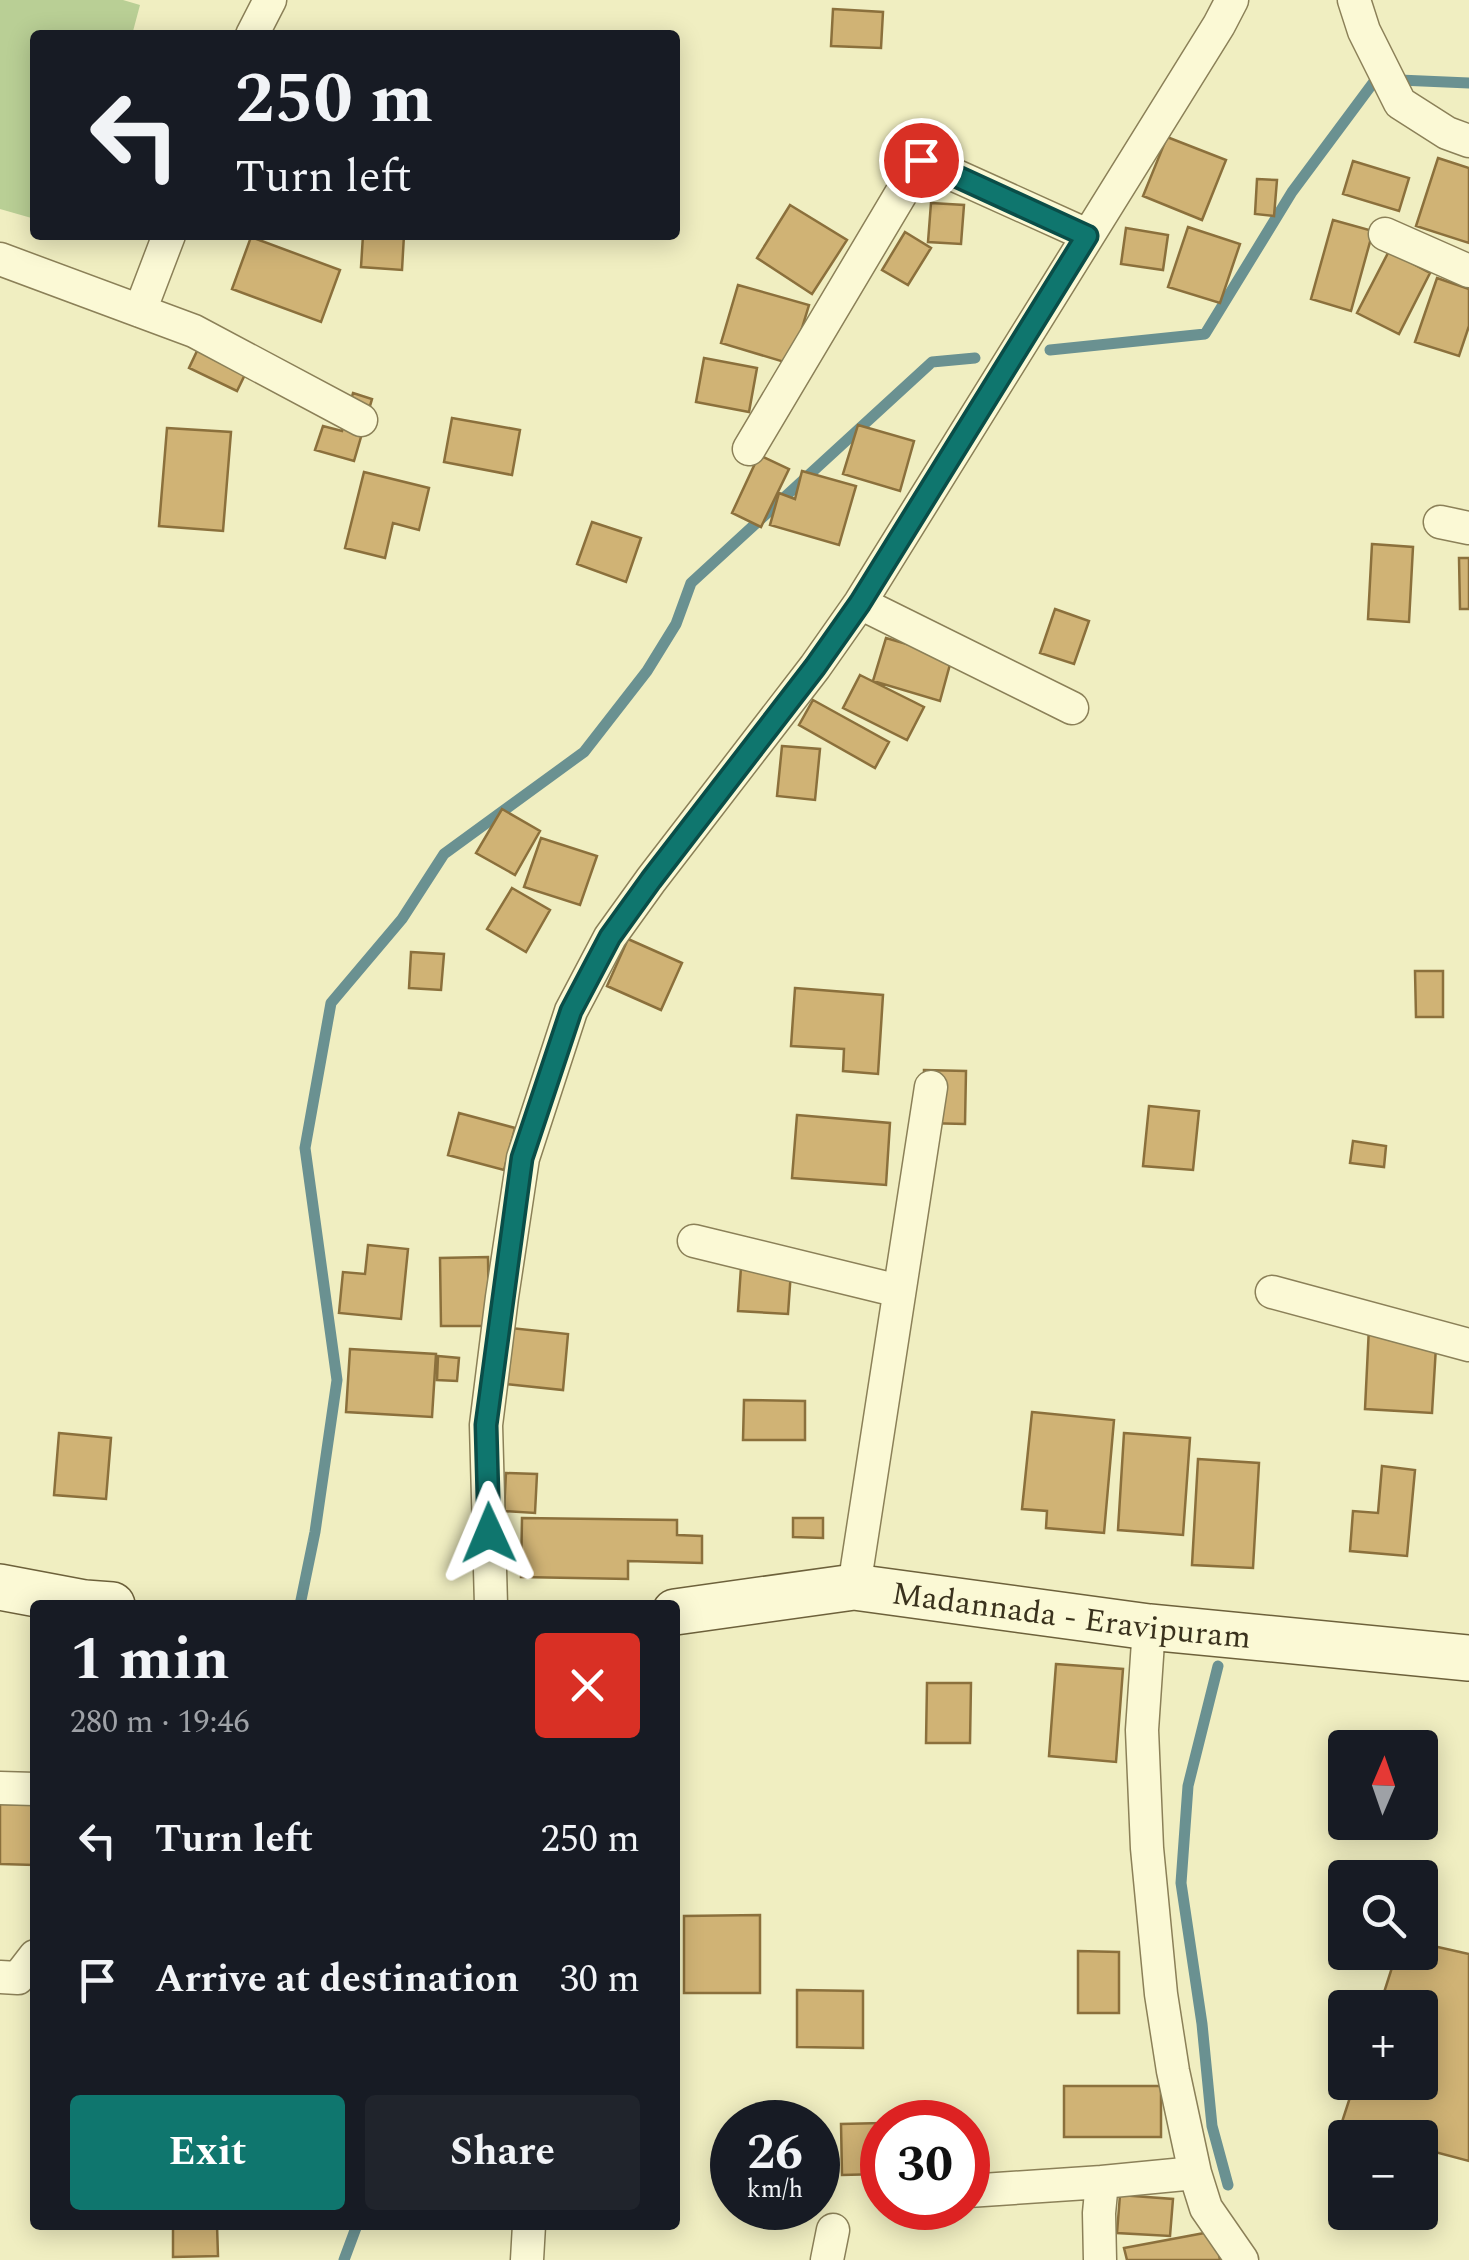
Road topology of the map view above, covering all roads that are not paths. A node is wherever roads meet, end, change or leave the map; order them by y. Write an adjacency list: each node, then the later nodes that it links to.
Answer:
1 (270, 0): 4 (street)
2 (1232, 0): 7 (street)
3 (1354, 0): 5 (street)
4 (255, 30)
5 (1469, 142)
6 (1385, 234): 10 (street)
7 (1087, 236): 13 (street); 14 (street)
8 (166, 240): 11 (street)
9 (0, 259): 11 (street)
10 (1469, 271)
11 (140, 311): 12 (street)
12 (361, 420)
13 (749, 449)
14 (860, 603): 15 (street); 24 (street)
15 (1072, 708)
16 (931, 1086): 18 (street)
17 (694, 1241): 18 (street)
18 (899, 1291): 21 (street)
19 (1272, 1292): 20 (street)
20 (1469, 1346)
21 (854, 1586): 25 (main road, Madannada - Eravipuram); 26 (main road, Madannada - Eravipuram)
22 (0, 1587): 23 (main road)
23 (72, 1600)
24 (491, 1600)
25 (680, 1611)
26 (1149, 1627): 27 (main road, Madannada - Eravipuram); 32 (street)
27 (1469, 1658)
28 (0, 1788): 29 (street)
29 (30, 1789)
30 (30, 1962): 31 (street)
31 (0, 1976)
32 (1196, 2174): 33 (street); 38 (street)
33 (1102, 2182): 34 (street); 37 (street)
34 (990, 2190)
35 (529, 2230): 36 (street)
36 (527, 2260)
37 (1100, 2260)
38 (1242, 2260)

